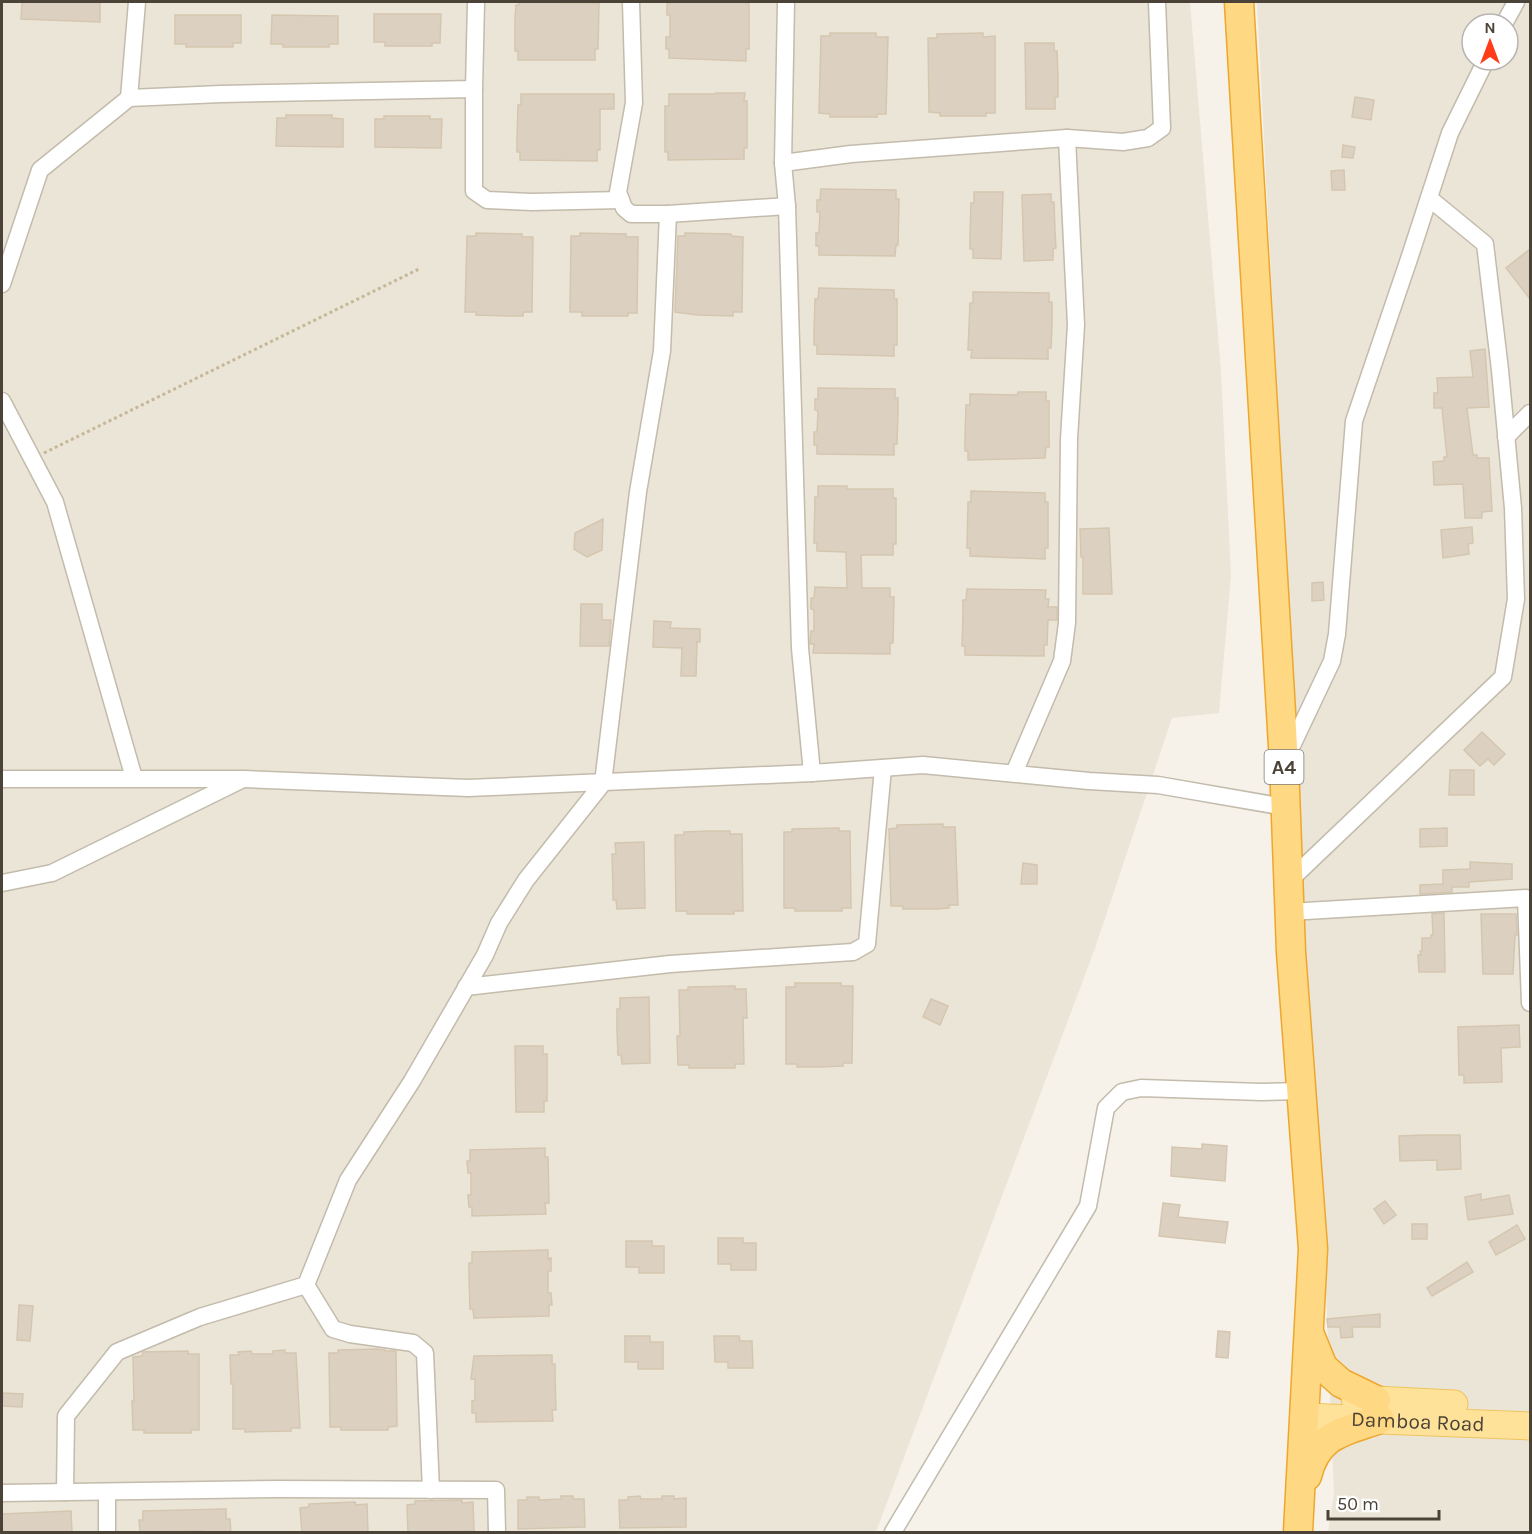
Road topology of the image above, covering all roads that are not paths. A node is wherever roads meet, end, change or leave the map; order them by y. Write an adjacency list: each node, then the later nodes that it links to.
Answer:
1 (136, 2): 9 (street)
2 (476, 2): 8 (street)
3 (631, 2): 13 (street)
4 (786, 2): 11 (street)
5 (1158, 2): 10 (street)
6 (1239, 2): 20 (highway, A4)
7 (1480, 72): 12 (street)
8 (474, 89): 9 (street); 13 (street)
9 (129, 98): 16 (street)
10 (1067, 138): 11 (street); 23 (street)
11 (783, 163): 14 (street)
12 (1429, 198): 19 (street); 20 (street)
13 (621, 200): 15 (street)
14 (787, 206): 15 (street); 22 (street)
15 (668, 214): 27 (street)
16 (2, 284)
17 (2, 401): 24 (street)
18 (1530, 413): 19 (street)
19 (1506, 437): 29 (street)
20 (1284, 763): 28 (highway, A4)
21 (883, 768): 22 (street); 23 (street); 33 (street)
22 (812, 773): 27 (street)
23 (1014, 773): 28 (street)
24 (134, 778): 25 (street); 26 (street)
25 (244, 778): 27 (street); 30 (street)
26 (2, 779)
27 (603, 783): 33 (street)
28 (1285, 807): 29 (highway, A4)
29 (1288, 882): 31 (highway, A4)
30 (2, 883)
31 (1289, 912): 32 (street); 35 (highway, A4)
32 (1530, 937): 34 (street)
33 (466, 987): 36 (street)
34 (1530, 1004)
35 (1302, 1090): 37 (highway, A4); 50 (street)
36 (306, 1285): 43 (street); 44 (street)
37 (1309, 1334): 39 (highway, A4); 40 (highway)
38 (1530, 1407): 41 (main road, Damboa Road)
39 (1304, 1408): 40 (main road, Damboa Road); 47 (highway, A4)
40 (1378, 1409): 41 (main road, Damboa Road); 47 (highway)
41 (1473, 1414): 42 (main road, Damboa Road)
42 (1530, 1426)
43 (431, 1490): 45 (street); 49 (street)
44 (65, 1492): 45 (street); 46 (street)
45 (107, 1492): 48 (street)
46 (2, 1494)
47 (1301, 1499): 51 (highway, A4)
48 (107, 1533)
49 (497, 1533)
50 (893, 1533)
51 (1298, 1533)

